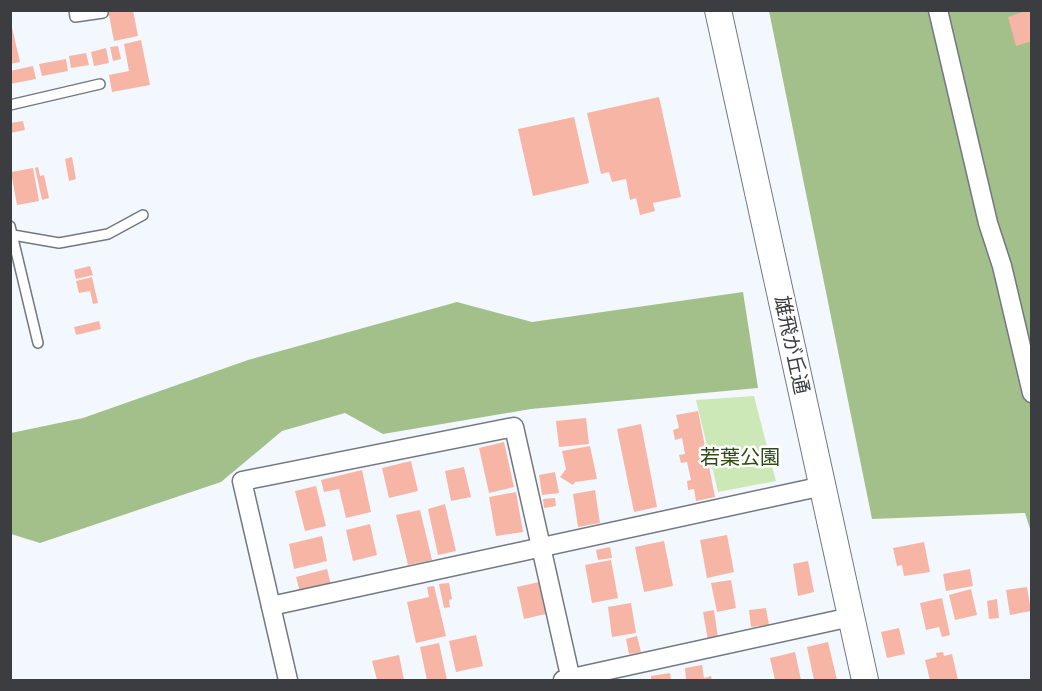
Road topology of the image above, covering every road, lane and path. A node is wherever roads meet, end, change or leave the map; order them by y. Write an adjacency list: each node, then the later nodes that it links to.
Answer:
1 (74, 10): 4 (lane)
2 (718, 10): 11 (street, 雄飛が丘通)
3 (938, 10): 10 (street)
4 (102, 13)
5 (100, 84): 6 (lane)
6 (10, 105)
7 (143, 215): 8 (lane)
8 (12, 230): 9 (lane)
9 (38, 343)
10 (1032, 393)
11 (823, 486): 12 (street); 14 (street, 雄飛が丘通)
12 (541, 547): 13 (street); 13 (street); 15 (street)
13 (271, 606): 16 (street)
14 (851, 617): 15 (street); 17 (street, 雄飛が丘通)
15 (568, 680)
16 (288, 681)
17 (865, 681)

